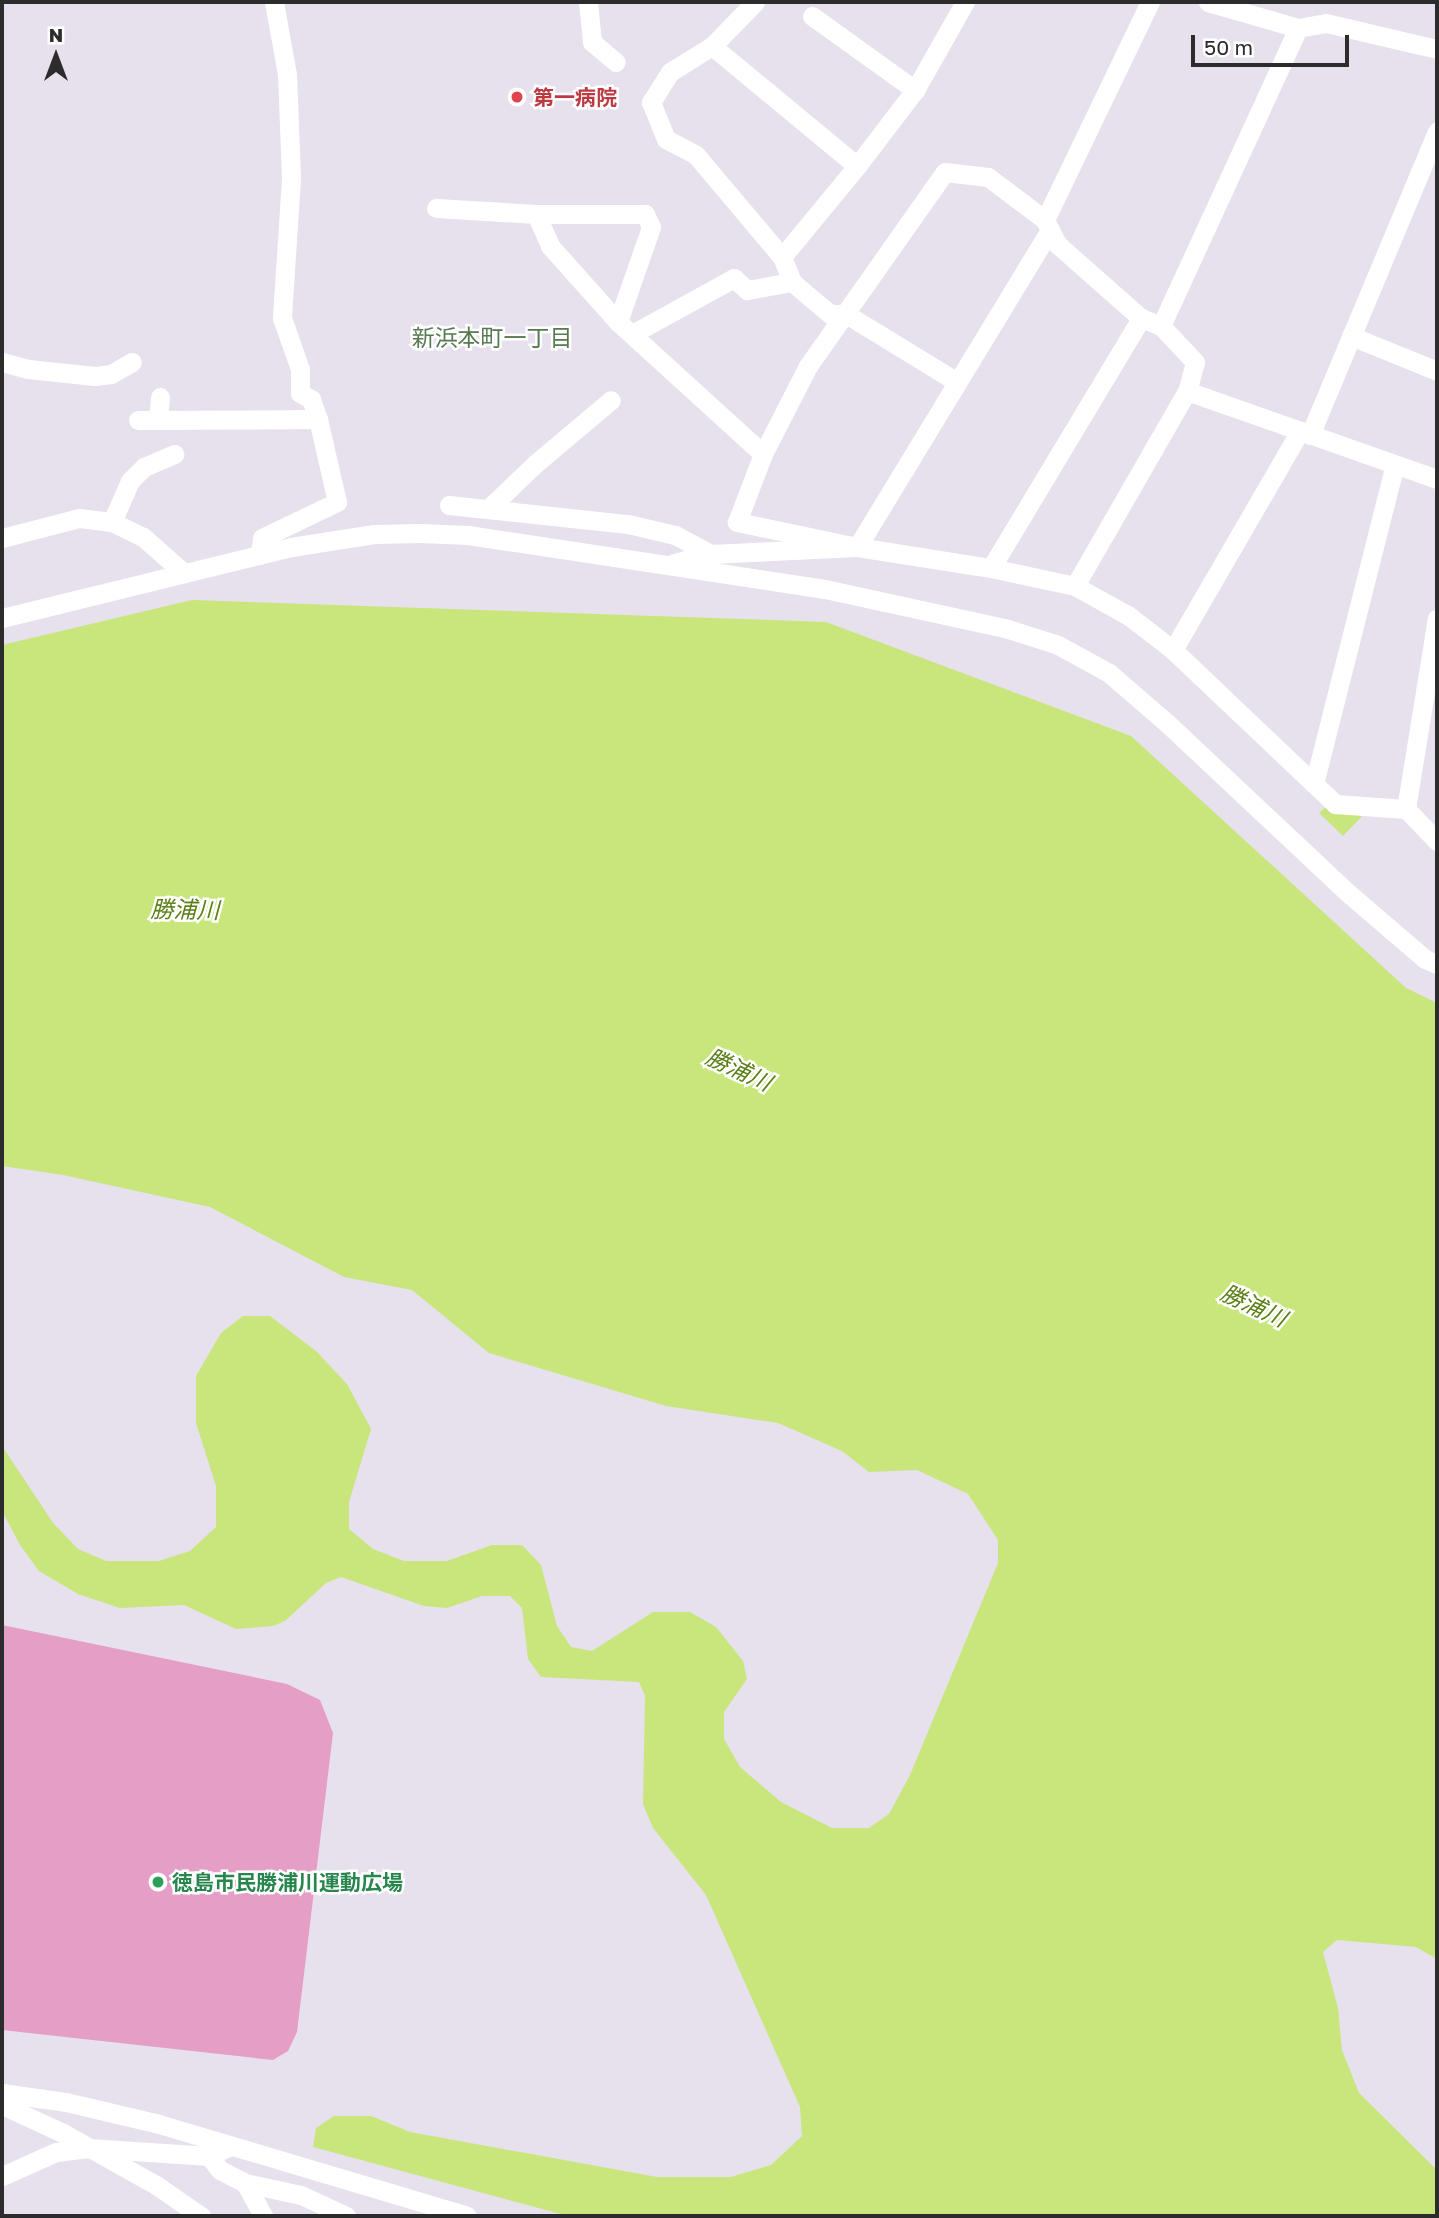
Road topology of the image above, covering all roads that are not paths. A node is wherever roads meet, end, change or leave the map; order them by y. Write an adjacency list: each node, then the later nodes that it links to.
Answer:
1 (274, 2): 32 (street)
2 (588, 2): 11 (street)
3 (755, 2): 9 (street)
4 (965, 2): 12 (street)
5 (1150, 2): 17 (street)
6 (1218, 3): 8 (street)
7 (812, 16): 12 (street)
8 (1298, 28): 10 (street); 22 (street)
9 (712, 46): 14 (street); 18 (street)
10 (1437, 49)
11 (616, 62)
12 (915, 90): 14 (street)
13 (1437, 131): 24 (street)
14 (857, 166): 18 (street)
15 (436, 208): 16 (street)
16 (536, 214): 23 (street); 23 (street)
17 (1048, 225): 20 (street); 21 (street); 28 (street)
18 (782, 257): 19 (street)
19 (792, 282): 20 (street); 23 (street)
20 (846, 314): 28 (street); 35 (street)
21 (1141, 318): 22 (street); 46 (street)
22 (1161, 326): 29 (street)
23 (625, 328): 35 (street)
24 (1351, 336): 27 (street); 33 (street)
25 (2, 362): 26 (street)
26 (132, 362)
27 (1437, 372)
28 (957, 382): 42 (street)
29 (1188, 391): 33 (street); 48 (street)
30 (160, 397): 32 (street)
31 (611, 400): 39 (street)
32 (318, 419): 44 (street)
33 (1305, 433): 36 (street); 51 (street)
34 (174, 454): 40 (street)
35 (763, 454): 42 (street)
36 (1395, 465): 37 (street); 53 (street)
37 (1437, 479)
38 (449, 505): 39 (street)
39 (488, 509): 43 (street)
40 (112, 522): 41 (street); 47 (street)
41 (2, 538)
42 (857, 547): 43 (street); 46 (street)
43 (710, 554): 45 (street)
44 (260, 555): 45 (street); 47 (street)
45 (666, 565): 56 (street)
46 (991, 568): 48 (street)
47 (184, 573): 49 (street)
48 (1075, 586): 51 (street)
49 (2, 618)
50 (1437, 618): 52 (street)
51 (1173, 650): 53 (street)
52 (1434, 662): 54 (street)
53 (1314, 784): 54 (street)
54 (1406, 809): 55 (street)
55 (1437, 842)
56 (1437, 964)
57 (2, 2093): 59 (street)
58 (2, 2105): 60 (street)
59 (228, 2147): 61 (street); 67 (street)
60 (89, 2148): 61 (street); 62 (street); 65 (street)
61 (209, 2156): 63 (street)
62 (2, 2176)
63 (245, 2183): 64 (street); 66 (street)
64 (334, 2214)
65 (201, 2216)
66 (263, 2216)
67 (467, 2216)

